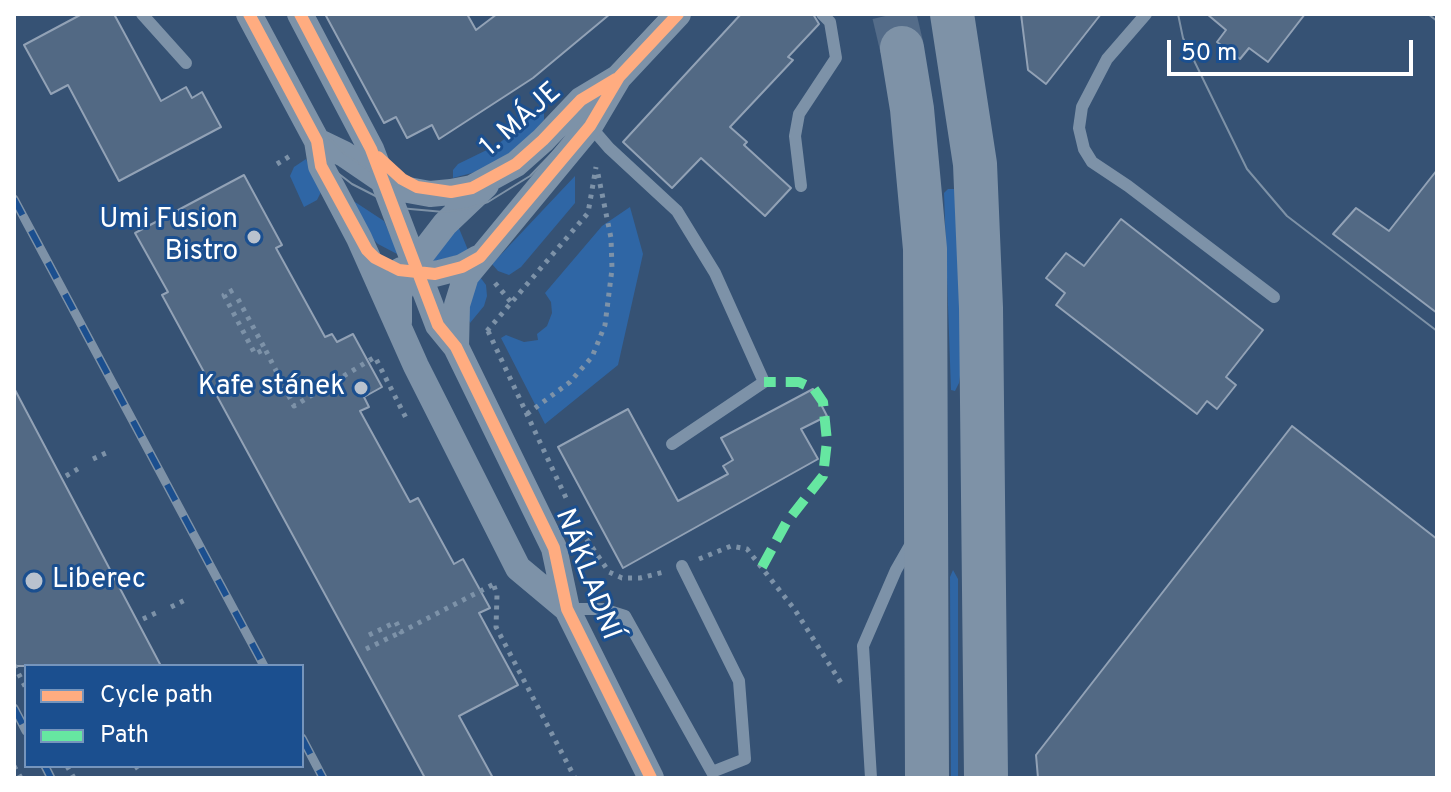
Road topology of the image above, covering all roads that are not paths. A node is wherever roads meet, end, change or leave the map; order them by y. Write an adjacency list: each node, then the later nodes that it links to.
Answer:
1 (142, 14): 9 (lane)
2 (249, 14): 12 (street, NÁKLADNÍ)
3 (300, 14): 13 (street)
4 (678, 14): 10 (street, 1. MÁJE)
5 (822, 14): 16 (lane)
6 (952, 14): 31 (highway)
7 (1146, 14): 21 (lane)
8 (902, 48): 25 (highway)
9 (186, 63)
10 (619, 77): 11 (street, 1. MÁJE); 14 (street, 1. MÁJE)
11 (590, 126): 19 (street, 1. MÁJE); 24 (lane)
12 (317, 141): 15 (street, 1. MÁJE); 18 (street, NÁKLADNÍ)
13 (371, 149): 15 (street, NÁKLADNÍ); 17 (street, 1. MÁJE)
14 (492, 179): 17 (street, 1. MÁJE); 20 (street, 1. MÁJE)
15 (385, 182): 17 (street, 1. MÁJE); 20 (street, NÁKLADNÍ)
16 (801, 186)
17 (451, 192)
18 (359, 238): 20 (street); 22 (street, NÁKLADNÍ)
19 (480, 257): 20 (street, 1. MÁJE); 23 (street, 1. MÁJE)
20 (413, 270): 22 (street, 1. MÁJE); 23 (street, NÁKLADNÍ)
21 (1274, 297)
22 (403, 337): 27 (street, NÁKLADNÍ)
23 (456, 347): 27 (street, NÁKLADNÍ)
24 (672, 444)
25 (926, 519): 29 (lane); 30 (highway)
26 (682, 566): 27 (lane)
27 (567, 609): 28 (street, NÁKLADNÍ)
28 (651, 778)
29 (871, 778)
30 (927, 778)
31 (986, 778)

